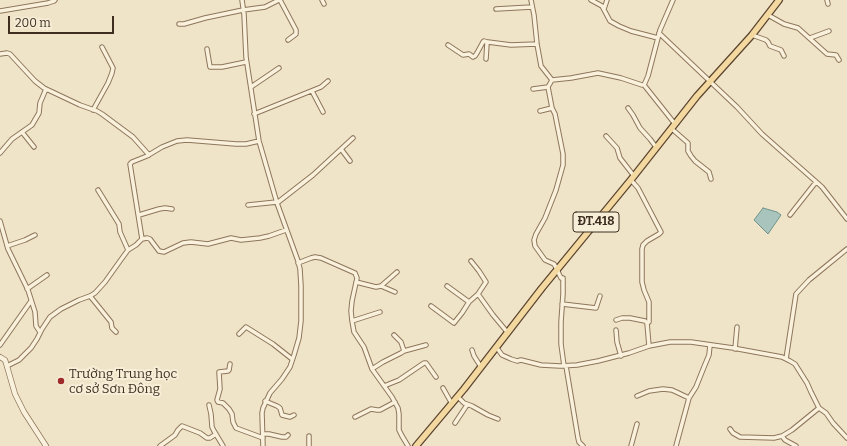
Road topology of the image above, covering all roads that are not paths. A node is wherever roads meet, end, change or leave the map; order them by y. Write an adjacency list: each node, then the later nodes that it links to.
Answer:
1 (55, 0): 13 (street)
2 (242, 0): 12 (street)
3 (279, 0): 12 (street); 21 (street)
4 (531, 0): 9 (street)
5 (591, 0): 11 (street)
6 (607, 0): 11 (street)
7 (673, 0): 17 (street)
8 (776, 1): 14 (main road, ĐT.418)
9 (532, 8): 10 (street); 23 (street)
10 (496, 9)
11 (604, 9): 19 (street)
12 (243, 10): 15 (street); 31 (street)
13 (0, 11)
14 (768, 15): 18 (main road, ĐT.418); 20 (street)
15 (179, 24)
16 (828, 31): 20 (street)
17 (660, 33): 19 (street); 35 (street)
18 (752, 36): 28 (street); 35 (main road, ĐT.418)
19 (658, 38): 36 (street)
20 (810, 38): 30 (street)
21 (288, 40)
22 (487, 42): 23 (street); 24 (street); 29 (street)
23 (537, 44): 33 (street)
24 (448, 45)
25 (102, 47): 44 (street)
26 (207, 49): 31 (street)
27 (0, 54): 39 (street)
28 (784, 56)
29 (486, 59)
30 (839, 60)
31 (246, 62): 37 (street)
32 (279, 68): 37 (street)
33 (552, 80): 36 (street); 38 (street)
34 (328, 81): 41 (street)
35 (710, 81): 48 (main road, ĐT.418); 61 (street)
36 (644, 85): 48 (street)
37 (251, 87): 47 (street)
38 (548, 87): 40 (street); 42 (street)
39 (46, 89): 44 (street); 49 (street)
40 (533, 89)
41 (312, 91): 46 (street); 47 (street)
42 (552, 108): 45 (street); 78 (street)
43 (628, 108): 54 (street)
44 (93, 110): 57 (street)
45 (540, 111)
46 (323, 112)
47 (254, 114): 52 (street)
48 (673, 126): 54 (main road, ĐT.418); 60 (street)
49 (22, 132): 53 (street); 56 (street)
50 (606, 136): 59 (street)
51 (353, 138): 55 (street)
52 (258, 141): 57 (street); 63 (street)
53 (34, 147)
54 (656, 147): 59 (main road, ĐT.418)
55 (341, 149): 58 (street); 63 (street)
56 (0, 153)
57 (149, 155): 67 (street)
58 (350, 161)
59 (633, 178): 78 (main road, ĐT.418); 96 (street)
60 (711, 179)
61 (816, 182): 66 (street); 68 (street)
62 (98, 190): 75 (street)
63 (277, 203): 64 (street); 70 (street)
64 (248, 205)
65 (172, 209): 67 (street)
66 (790, 215)
67 (138, 216): 72 (street)
68 (847, 219)
69 (0, 221): 73 (street)
70 (286, 230): 72 (street); 77 (street)
71 (36, 235): 73 (street)
72 (142, 239): 75 (street)
73 (7, 246): 84 (street)
74 (847, 249): 115 (street)
75 (128, 250): 87 (street)
76 (471, 261): 86 (street)
77 (298, 263): 81 (street); 114 (street)
78 (557, 269): 91 (street); 101 (main road, ĐT.418)
79 (397, 272): 82 (street)
80 (47, 275): 84 (street)
81 (356, 282): 82 (street); 95 (street)
82 (382, 286): 85 (street)
83 (447, 286): 90 (street)
84 (27, 289): 89 (street)
85 (395, 292)
86 (478, 294): 90 (street); 101 (street)
87 (90, 296): 99 (street); 100 (street)
88 (600, 296): 91 (street)
89 (31, 301): 99 (street); 104 (street)
90 (469, 302): 92 (street)
91 (562, 304): 118 (street)
92 (431, 306)
93 (380, 312): 95 (street)
94 (616, 320): 96 (street)
95 (352, 321): 120 (street)
96 (646, 323): 107 (street)
97 (736, 327): 109 (street)
98 (616, 330): 112 (street)
99 (40, 332): 117 (street)
100 (116, 332)
101 (508, 333): 108 (main road, ĐT.418)
102 (239, 334): 114 (street)
103 (394, 335): 110 (street)
104 (0, 345)
105 (426, 345): 110 (street)
106 (710, 345): 107 (street); 109 (street); 126 (street)
107 (649, 346): 112 (street)
108 (497, 348): 118 (street); 119 (main road, ĐT.418)
109 (735, 349): 115 (street)
110 (404, 350): 120 (street)
111 (472, 350): 119 (street)
112 (621, 356): 118 (street)
113 (0, 357): 117 (street)
114 (292, 359): 127 (street)
115 (786, 359): 132 (street)
116 (230, 364): 141 (street)
117 (7, 366): 145 (street)
118 (565, 366): 152 (street)
119 (481, 367): 125 (main road, ĐT.418)
120 (372, 369): 122 (street)
121 (436, 376): 122 (street)
122 (384, 386): 128 (street)
123 (443, 388): 129 (street)
124 (637, 396): 126 (street)
125 (458, 397): 129 (main road, ĐT.418); 130 (street)
126 (689, 398): 154 (street)
127 (265, 401): 133 (street); 141 (street)
128 (395, 402): 134 (street); 150 (street)
129 (452, 404): 151 (main road, ĐT.418)
130 (467, 404): 135 (street); 136 (street)
131 (209, 405): 139 (street)
132 (819, 408): 143 (street); 144 (street)
133 (294, 415)
134 (355, 417)
135 (498, 419)
136 (455, 423)
137 (637, 424): 153 (street)
138 (730, 429): 143 (street)
139 (216, 434): 146 (street); 147 (street)
140 (288, 435): 141 (street)
141 (263, 436): 148 (street)
142 (309, 436): 149 (street)
143 (782, 436): 155 (street)
144 (847, 438)
145 (46, 446)
146 (160, 446)
147 (223, 446)
148 (263, 446)
149 (309, 446)
150 (408, 446)
151 (416, 446)
152 (583, 446)
153 (631, 446)
154 (676, 446)
155 (796, 446)

